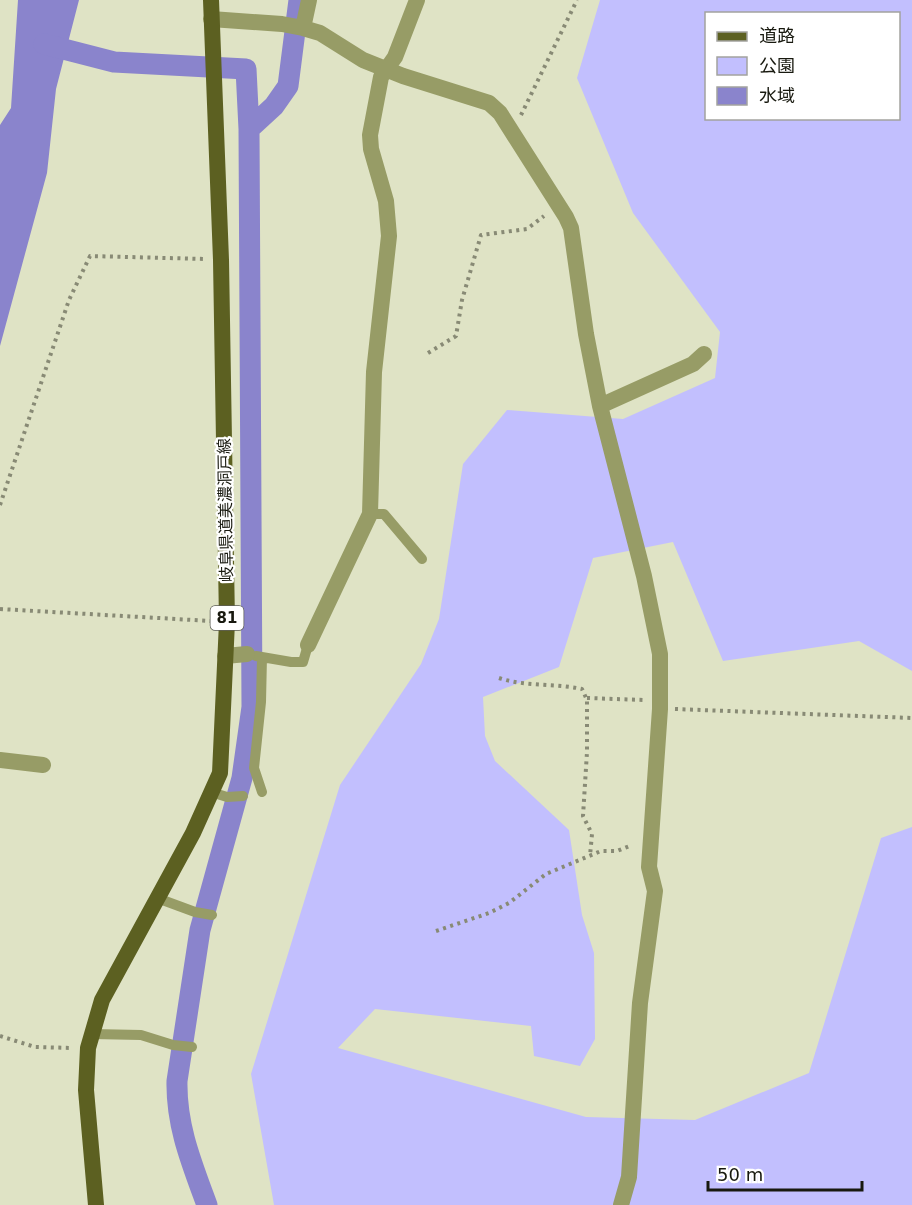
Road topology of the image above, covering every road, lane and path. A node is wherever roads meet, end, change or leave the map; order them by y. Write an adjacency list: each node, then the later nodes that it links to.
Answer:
1 (211, 0): 5 (main road, 岐阜県道美濃洞戸線 / 81)
2 (309, 0): 6 (street)
3 (417, 0): 7 (street)
4 (577, 0): 8 (path)
5 (211, 19): 6 (street); 10 (main road, 岐阜県道美濃洞戸線 / 81)
6 (303, 28): 7 (street)
7 (387, 69): 8 (street); 15 (street)
8 (511, 130): 9 (street)
9 (557, 205): 11 (path); 13 (street)
10 (221, 260): 14 (path); 18 (main road, 岐阜県道美濃洞戸線 / 81)
11 (428, 353)
12 (704, 354): 13 (street)
13 (600, 406): 24 (street)
14 (0, 505)
15 (370, 514): 16 (lane); 19 (street)
16 (422, 559)
17 (0, 609): 18 (path)
18 (227, 622): 20 (main road, 岐阜県道美濃洞戸線 / 81)
19 (308, 645): 21 (lane)
20 (225, 656): 21 (street); 29 (main road, 岐阜県道美濃洞戸線 / 81)
21 (255, 656): 28 (lane)
22 (499, 678): 23 (path)
23 (587, 698): 24 (path); 32 (path)
24 (660, 705): 25 (path); 31 (street)
25 (912, 718)
26 (0, 760): 27 (street)
27 (43, 765)
28 (262, 792)
29 (219, 794): 30 (lane); 33 (main road, 岐阜県道美濃洞戸線 / 81)
30 (243, 796)
31 (651, 837): 32 (path); 40 (street)
32 (590, 856): 35 (path)
33 (157, 898): 34 (lane); 37 (main road, 岐阜県道美濃洞戸線 / 81)
34 (212, 915)
35 (436, 931)
36 (0, 1036): 37 (path)
37 (90, 1041): 38 (lane); 39 (main road, 岐阜県道美濃洞戸線 / 81)
38 (192, 1047)
39 (96, 1205)
40 (621, 1205)

